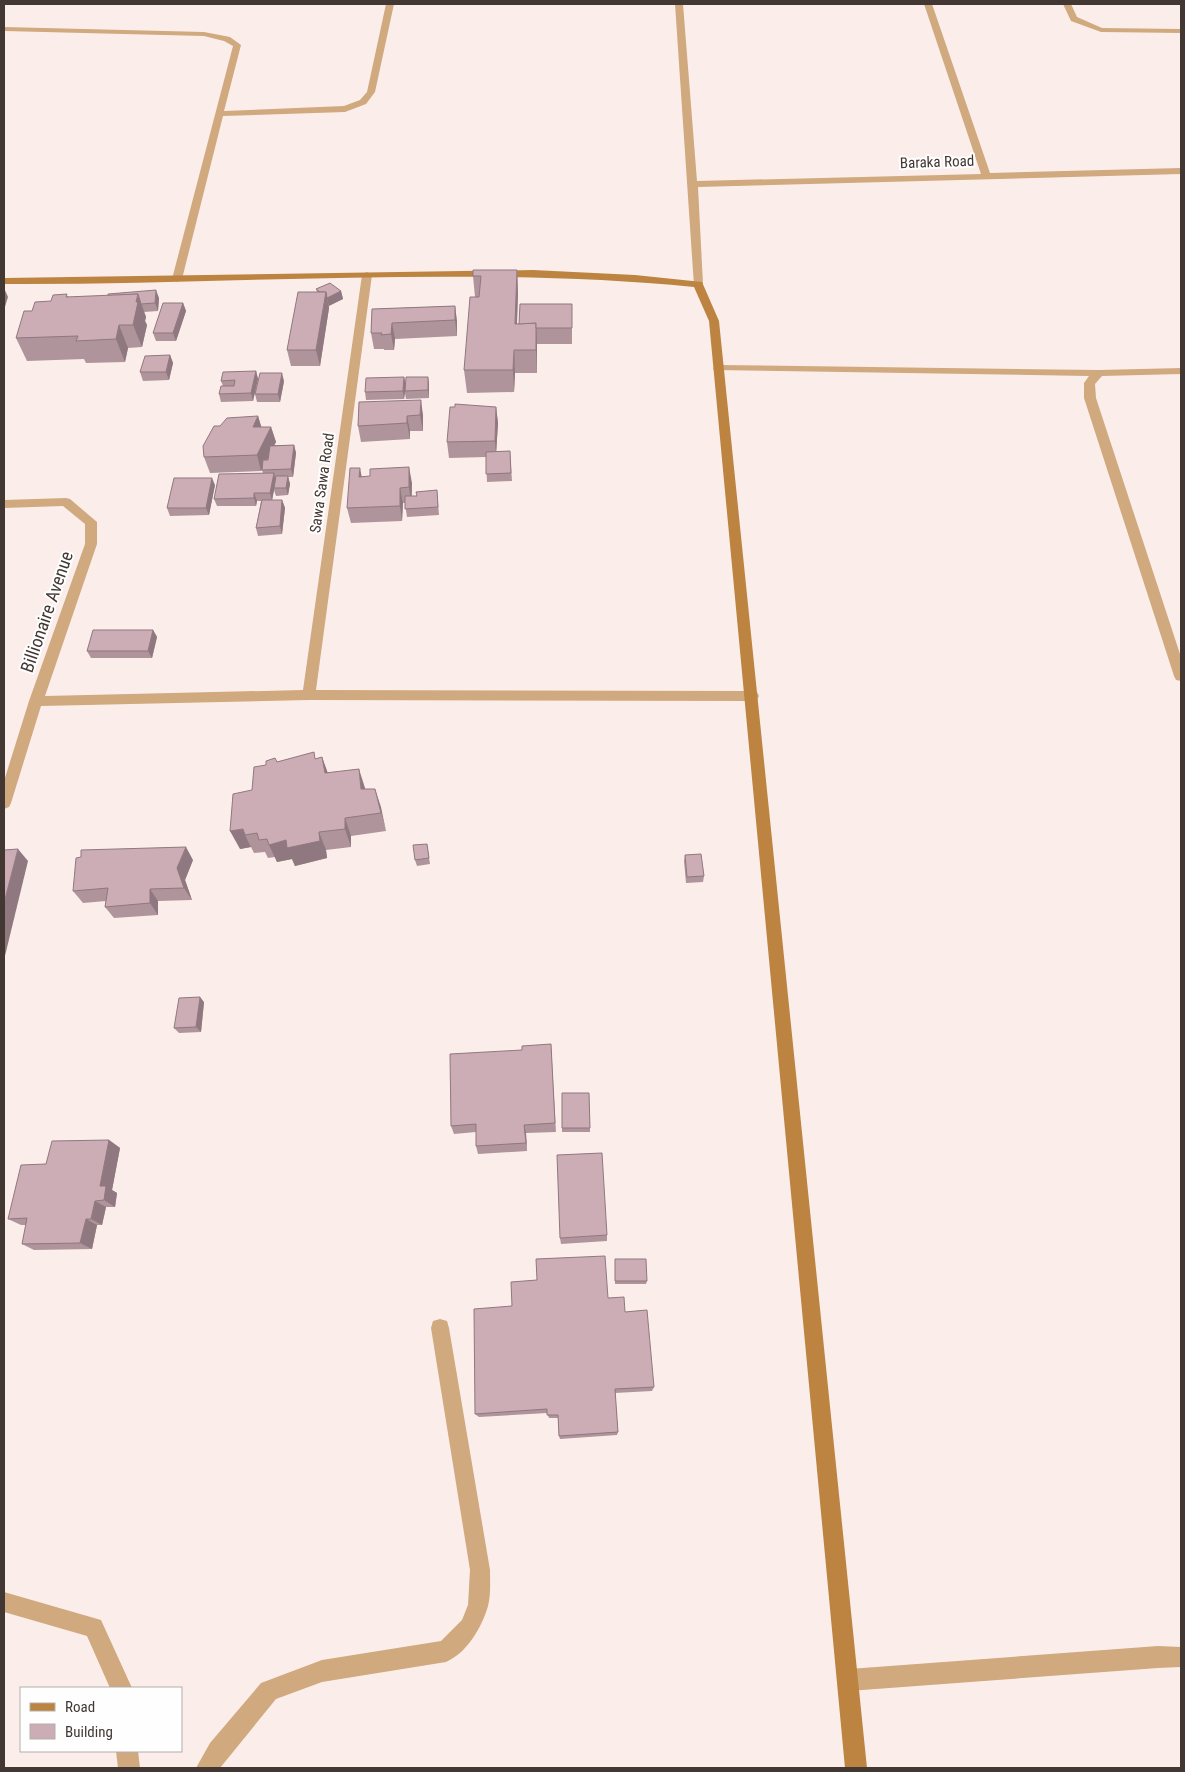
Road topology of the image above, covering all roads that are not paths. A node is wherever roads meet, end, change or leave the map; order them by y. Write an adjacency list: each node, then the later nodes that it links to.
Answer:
1 (390, 4): 7 (street)
2 (680, 4): 10 (street)
3 (928, 4): 9 (street)
4 (1067, 4): 6 (street)
5 (4, 29): 7 (street)
6 (1181, 31)
7 (219, 114): 12 (street)
8 (1181, 171): 9 (street, Baraka Road)
9 (986, 176): 10 (street, Baraka Road)
10 (693, 184): 14 (street)
11 (367, 275): 12 (street); 14 (street); 20 (street, Sawa Sawa Road)
12 (177, 279): 13 (street)
13 (4, 281)
14 (698, 284): 15 (street)
15 (718, 368): 17 (street); 21 (street)
16 (1181, 371): 17 (street)
17 (1099, 373): 19 (street)
18 (4, 504): 22 (street, Billionaire Avenue)
19 (1181, 676)
20 (309, 695): 21 (street); 22 (street)
21 (752, 696): 27 (street)
22 (36, 701): 23 (street, Billionaire Avenue)
23 (4, 803)
24 (440, 1328): 31 (street)
25 (4, 1602): 28 (street)
26 (1181, 1657): 27 (street)
27 (849, 1680): 32 (street)
28 (121, 1687)
29 (127, 1752): 30 (street)
30 (129, 1768)
31 (207, 1768)
32 (856, 1768)

